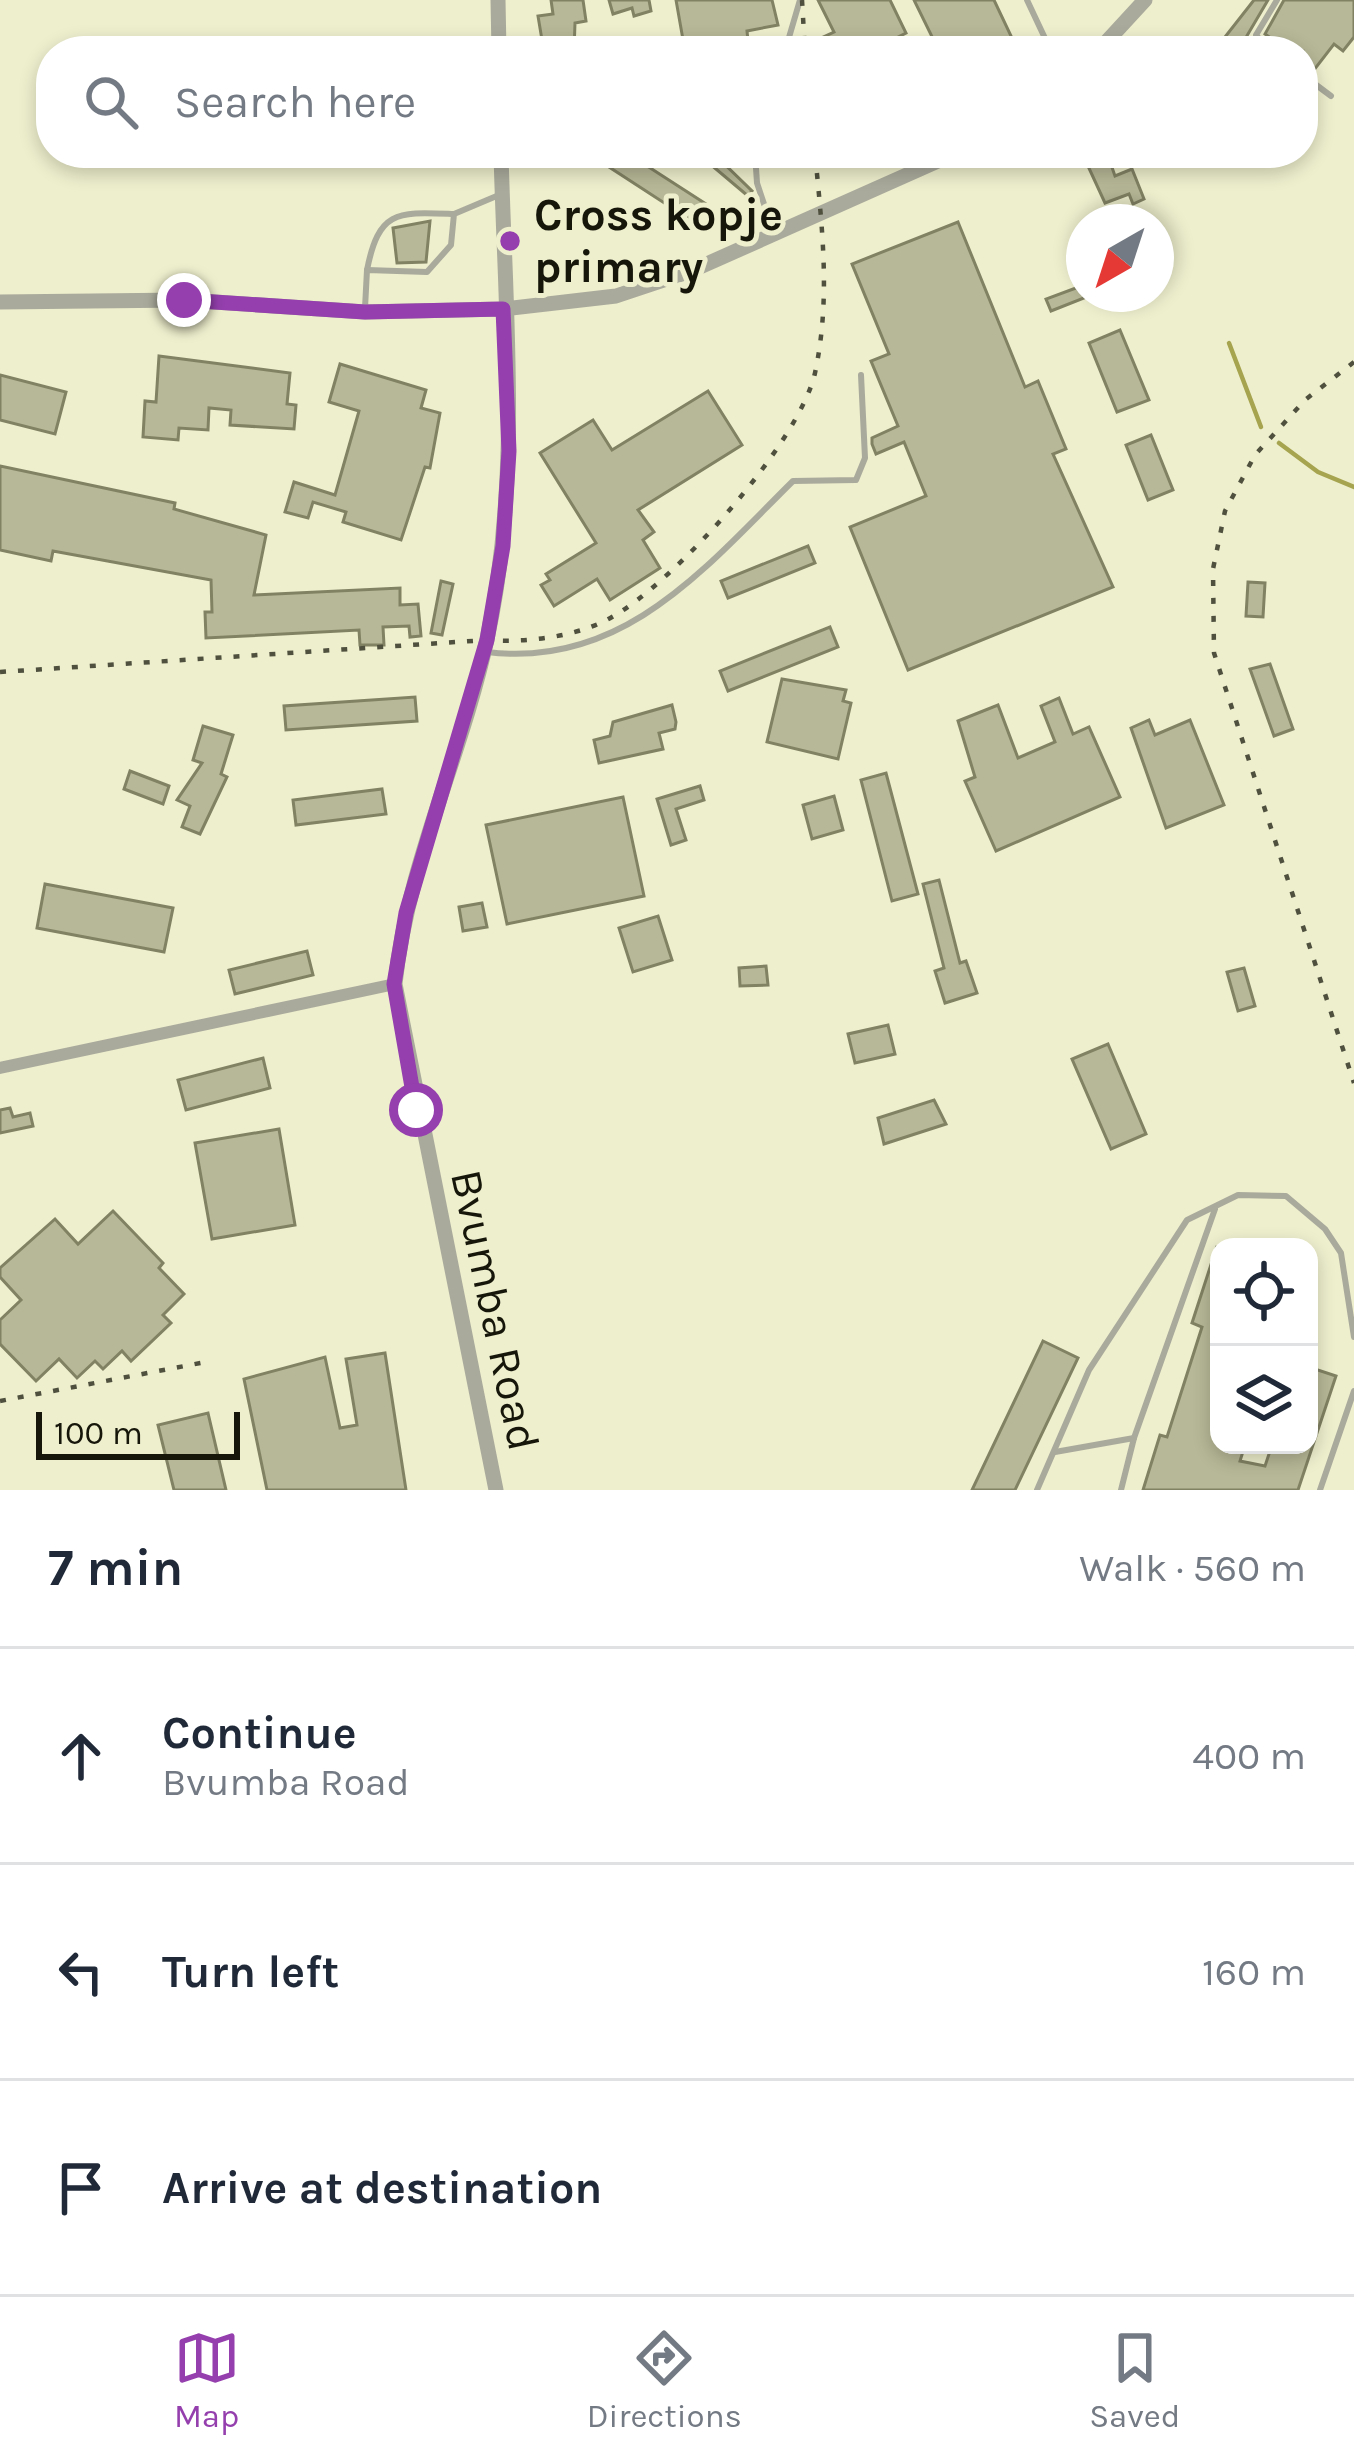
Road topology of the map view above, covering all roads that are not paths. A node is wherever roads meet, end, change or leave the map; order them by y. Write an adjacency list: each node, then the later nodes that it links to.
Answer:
1 (498, 0): 6 (street)
2 (800, 0): 7 (lane)
3 (1027, 0): 8 (lane)
4 (1145, 0): 9 (street)
5 (1277, 0): 10 (lane)
6 (499, 36)
7 (789, 36)
8 (1044, 36)
9 (1112, 36)
10 (1257, 36)
11 (1318, 86): 12 (lane)
12 (1331, 96)
13 (501, 168): 16 (street, Bvumba Road)
14 (756, 168): 18 (lane)
15 (923, 168): 18 (street)
16 (502, 194): 17 (lane); 21 (street, Bvumba Road)
17 (454, 214): 19 (lane); 19 (lane)
18 (775, 236): 21 (street)
19 (367, 270): 22 (lane)
20 (0, 302): 22 (street)
21 (503, 309): 22 (street); 24 (street, Bvumba Road)
22 (365, 312)
23 (861, 375): 24 (lane)
24 (484, 652): 25 (street, Bvumba Road)
25 (394, 984): 26 (street); 32 (street, Bvumba Road)
26 (0, 1068)
27 (1216, 1206): 28 (lane); 30 (lane); 31 (lane)
28 (1354, 1337)
29 (1354, 1391): 35 (lane)
30 (1134, 1438): 31 (lane); 34 (lane)
31 (1053, 1452): 33 (lane)
32 (496, 1490)
33 (1036, 1490)
34 (1121, 1490)
35 (1320, 1490)

